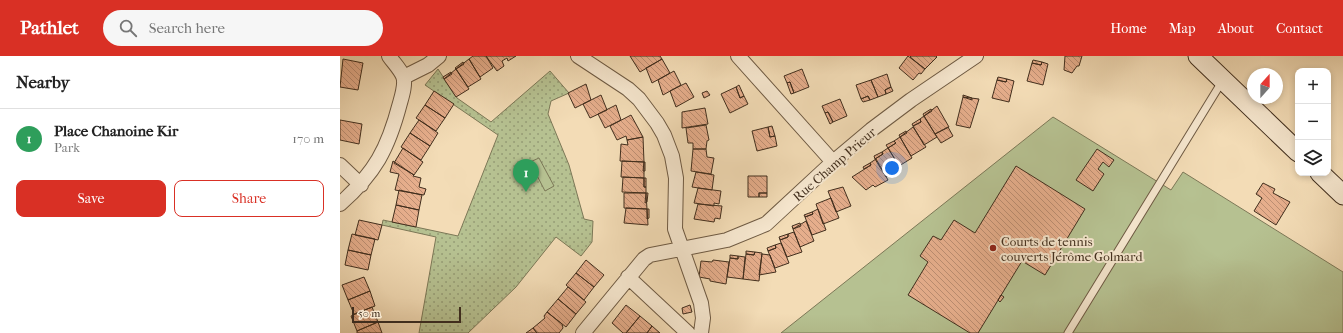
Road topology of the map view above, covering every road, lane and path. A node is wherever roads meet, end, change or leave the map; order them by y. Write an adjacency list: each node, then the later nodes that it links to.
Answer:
1 (389, 56): 7 (street)
2 (439, 56): 7 (street)
3 (578, 56): 16 (street)
4 (738, 56): 10 (street)
5 (977, 56): 10 (street, Rue Champ Prieur)
6 (1198, 56): 8 (street)
7 (404, 77): 13 (street)
8 (1223, 80): 9 (street); 21 (lane)
9 (1295, 149)
10 (833, 162): 16 (street, Rue Champ Prieur)
11 (340, 165): 13 (street)
12 (1323, 176): 14 (street)
13 (362, 185): 15 (street)
14 (1343, 195)
15 (340, 204)
16 (683, 249): 17 (street, Rue Champ Prieur); 20 (street)
17 (628, 277): 18 (street, Rue Champ Prieur); 19 (street)
18 (583, 333)
19 (688, 333)
20 (701, 333)
21 (1068, 333)

